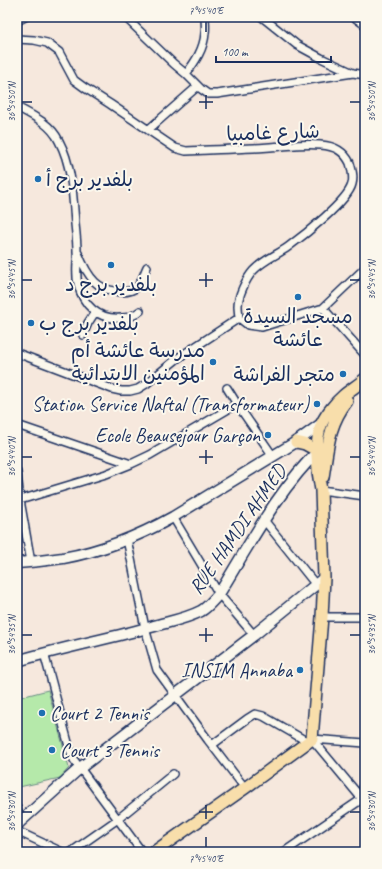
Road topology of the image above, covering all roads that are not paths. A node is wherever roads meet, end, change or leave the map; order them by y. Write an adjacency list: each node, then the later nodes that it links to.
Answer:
1 (25, 17): 6 (street)
2 (125, 17): 9 (street)
3 (205, 17): 9 (street)
4 (262, 17): 10 (street)
5 (354, 17): 7 (street)
6 (17, 21)
7 (365, 25)
8 (17, 40): 14 (street, شارع غامبيا)
9 (186, 74): 12 (street)
10 (353, 74): 11 (street); 12 (street)
11 (365, 75)
12 (198, 86): 14 (street)
13 (17, 107): 15 (street)
14 (148, 130): 21 (street, شارع غامبيا)
15 (78, 250): 16 (street); 20 (street)
16 (147, 267)
17 (365, 268): 18 (street)
18 (323, 308): 21 (street); 24 (street)
19 (140, 311): 20 (street)
20 (95, 312): 22 (street)
21 (239, 318): 23 (street)
22 (83, 335)
23 (17, 353)
24 (365, 355)
25 (364, 380): 28 (main road); 30 (main road)
26 (227, 388): 27 (street)
27 (237, 404): 33 (street); 34 (street)
28 (321, 424): 31 (main road); 32 (main road)
29 (17, 425): 34 (street)
30 (328, 441): 32 (main road, RUE HAMDI AHMED); 36 (main road)
31 (296, 442): 32 (main road); 33 (main road)
32 (318, 451): 36 (main road); 40 (main road, RUE HAMDI AHMED)
33 (273, 456): 39 (main road)
34 (131, 464): 38 (street)
35 (17, 472): 38 (street)
36 (321, 490): 37 (street); 44 (main road)
37 (365, 496)
38 (20, 500): 42 (street)
39 (173, 517): 41 (main road); 45 (street)
40 (264, 520): 44 (street); 45 (main road, RUE HAMDI AHMED)
41 (127, 539): 42 (main road); 48 (street)
42 (31, 562): 43 (main road)
43 (17, 563)
44 (320, 582): 46 (main road); 49 (main road)
45 (219, 594): 48 (main road, RUE HAMDI AHMED); 49 (street)
46 (322, 617): 47 (street); 53 (main road)
47 (365, 618)
48 (145, 628): 50 (main road, RUE HAMDI AHMED); 52 (street)
49 (254, 635): 52 (main road)
50 (44, 653): 51 (main road, RUE HAMDI AHMED); 56 (street)
51 (17, 661)
52 (175, 696): 55 (street); 56 (main road)
53 (310, 740): 54 (street); 55 (street); 59 (main road); 60 (street)
54 (365, 743)
55 (212, 745): 59 (street)
56 (80, 768): 62 (street); 63 (main road)
57 (173, 774): 62 (street)
58 (365, 777): 60 (street)
59 (245, 788): 67 (main road)
60 (364, 799): 68 (street)
61 (17, 808): 63 (street)
62 (118, 819): 65 (street); 66 (street)
63 (18, 826): 64 (street)
64 (62, 852)
65 (72, 852)
66 (142, 852)
67 (154, 852)
68 (284, 852)

